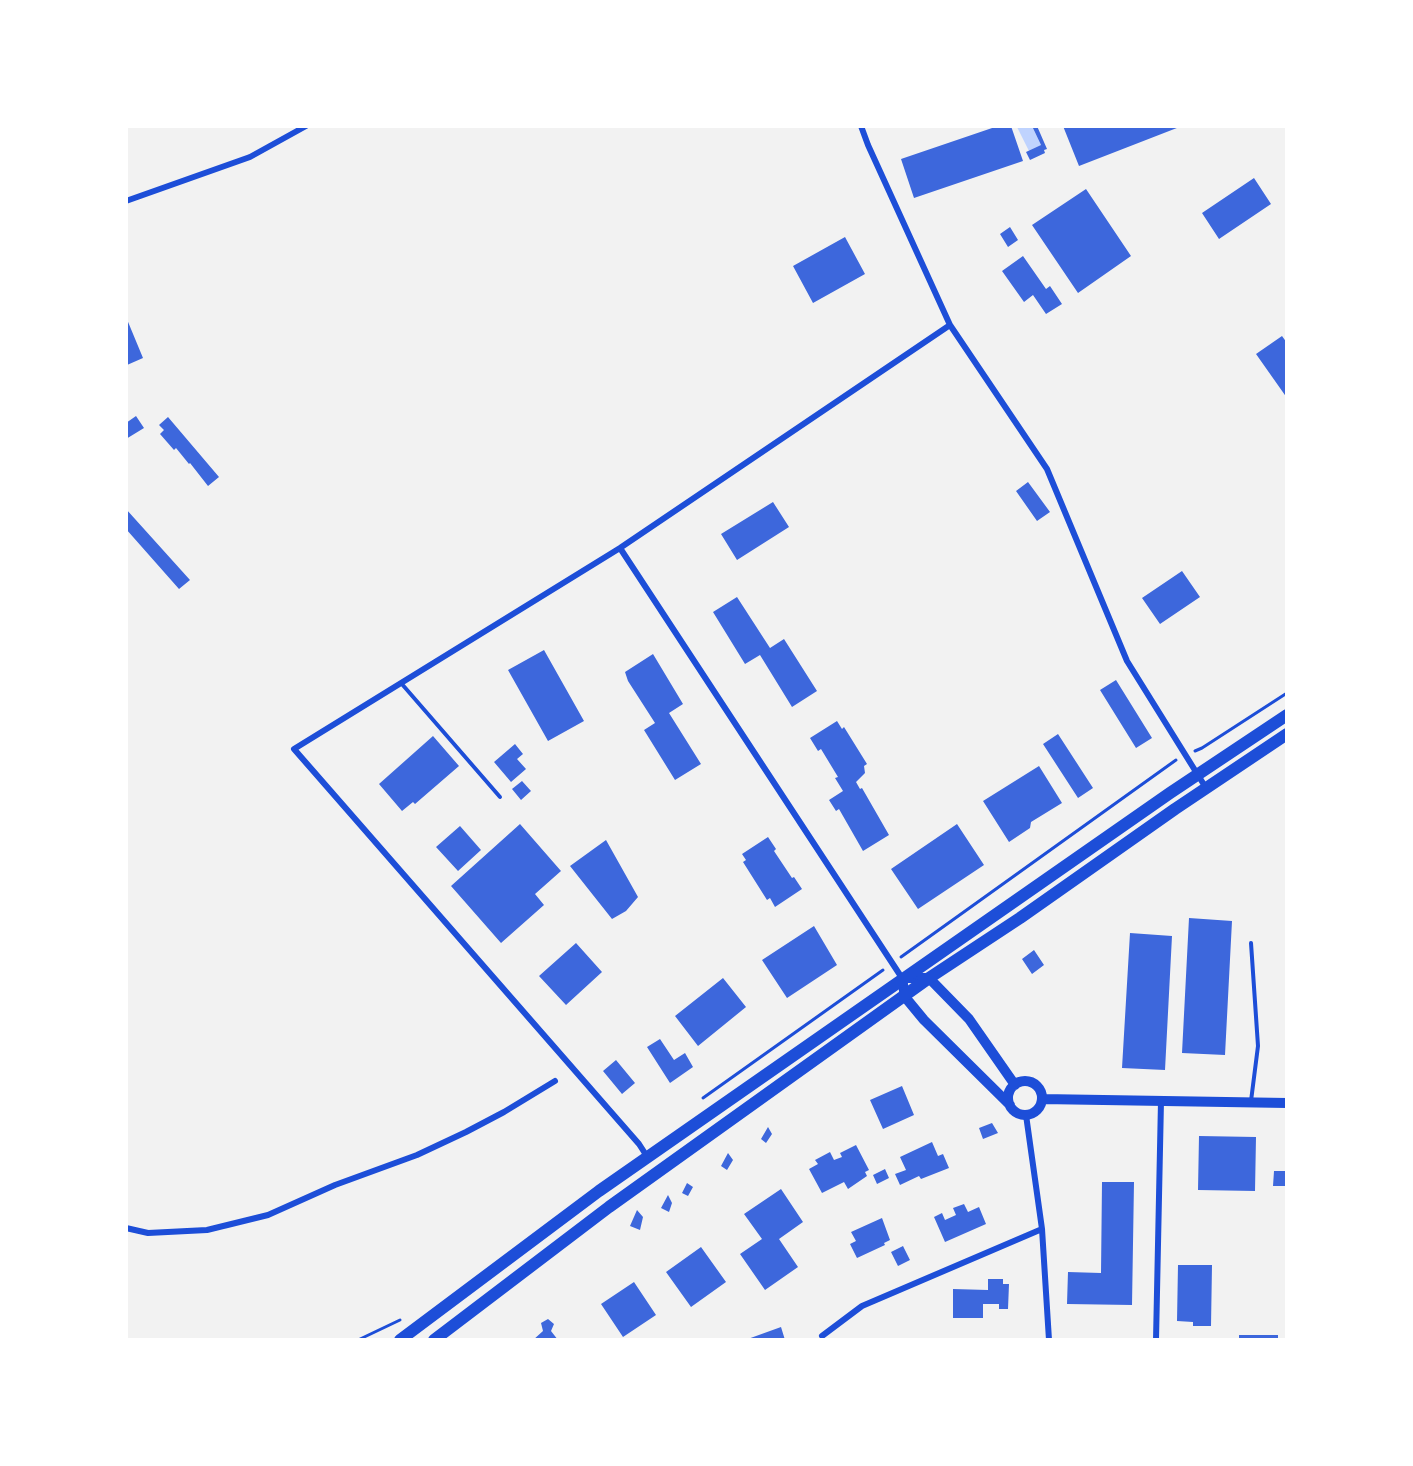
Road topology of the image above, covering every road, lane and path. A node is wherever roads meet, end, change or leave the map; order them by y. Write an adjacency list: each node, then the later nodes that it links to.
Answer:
1 (306, 126): 3 (street)
2 (861, 126): 4 (street)
3 (126, 201)
4 (950, 325): 5 (street); 9 (street)
5 (620, 548): 6 (street); 13 (street)
6 (401, 683): 11 (lane); 24 (street)
7 (1287, 715): 9 (main road)
8 (1286, 737): 10 (main road)
9 (1197, 775): 10 (street); 13 (main road)
10 (1206, 789): 14 (main road)
11 (500, 797)
12 (1251, 944): 20 (lane)
13 (902, 978): 14 (street); 15 (street); 24 (main road)
14 (929, 978): 15 (main road); 17 (street)
15 (905, 997): 22 (street); 29 (main road)
16 (555, 1081): 25 (street)
17 (1015, 1085): 18 (street); 22 (street)
18 (1042, 1099): 19 (street); 23 (street)
19 (1161, 1101): 20 (street); 31 (street)
20 (1251, 1102): 21 (street)
21 (1287, 1103)
22 (1010, 1105): 23 (street)
23 (1026, 1115): 26 (street)
24 (649, 1158): 28 (main road)
25 (126, 1228)
26 (1042, 1229): 27 (street); 30 (street)
27 (822, 1336)
28 (400, 1340)
29 (434, 1340)
30 (1049, 1340)
31 (1156, 1340)

